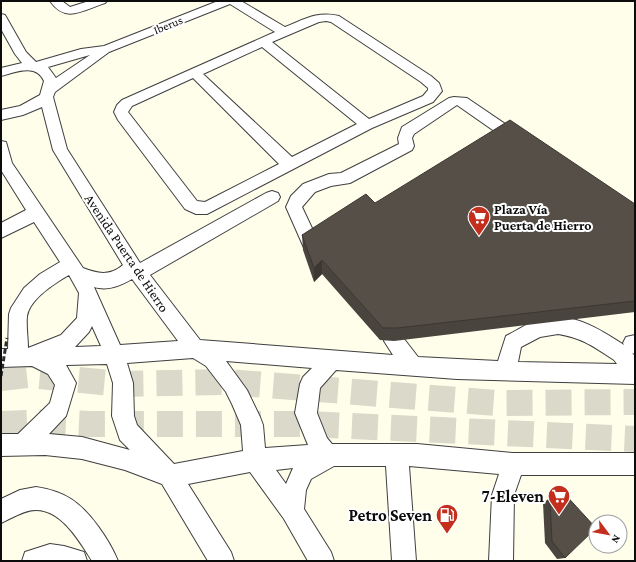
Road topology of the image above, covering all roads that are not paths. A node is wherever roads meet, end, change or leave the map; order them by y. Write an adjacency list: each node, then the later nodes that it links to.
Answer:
1 (56, 1): 2 (street)
2 (101, 1)
3 (228, 1): 8 (street, Iberus)
4 (233, 1): 6 (street)
5 (1, 18): 9 (street)
6 (284, 32): 7 (street); 14 (street)
7 (264, 42): 11 (street); 14 (street)
8 (107, 49): 9 (street, Iberus); 12 (street, Iberus)
9 (34, 66): 10 (street, Iberus); 12 (street, Avenida Puerta de Hierro)
10 (1, 72)
11 (195, 74): 17 (street); 17 (street)
12 (48, 93): 13 (street, Iberus); 23 (street, Avenida Puerta de Hierro)
13 (1, 115)
14 (367, 125): 17 (street)
15 (1, 146): 19 (street)
16 (529, 148): 21 (street)
17 (290, 164)
18 (272, 198): 23 (street)
19 (36, 213): 20 (street); 22 (street)
20 (1, 231)
21 (311, 245)
22 (74, 269): 23 (street); 24 (street); 28 (street)
23 (135, 270): 26 (street, Avenida Puerta de Hierro)
24 (88, 292): 27 (street); 28 (street)
25 (394, 341): 30 (street)
26 (195, 349): 27 (street); 29 (street); 37 (street, Avenida Puerta de Hierro)
27 (114, 355): 28 (street); 40 (street)
28 (19, 357): 33 (street)
29 (332, 360): 30 (street); 35 (street)
30 (413, 367): 31 (street)
31 (505, 372): 32 (street); 32 (street)
32 (635, 373)
33 (23, 444): 34 (street); 40 (street)
34 (1, 445)
35 (329, 456): 36 (street); 37 (street); 41 (street)
36 (398, 456): 38 (street); 48 (street)
37 (255, 460): 40 (street); 41 (street)
38 (512, 464): 39 (street); 49 (street)
39 (635, 464)
40 (170, 476): 46 (street)
41 (292, 510): 47 (street)
42 (1, 511): 45 (street)
43 (34, 561): 44 (street)
44 (75, 561)
45 (106, 561)
46 (222, 561)
47 (322, 561)
48 (404, 561)
49 (501, 561)

